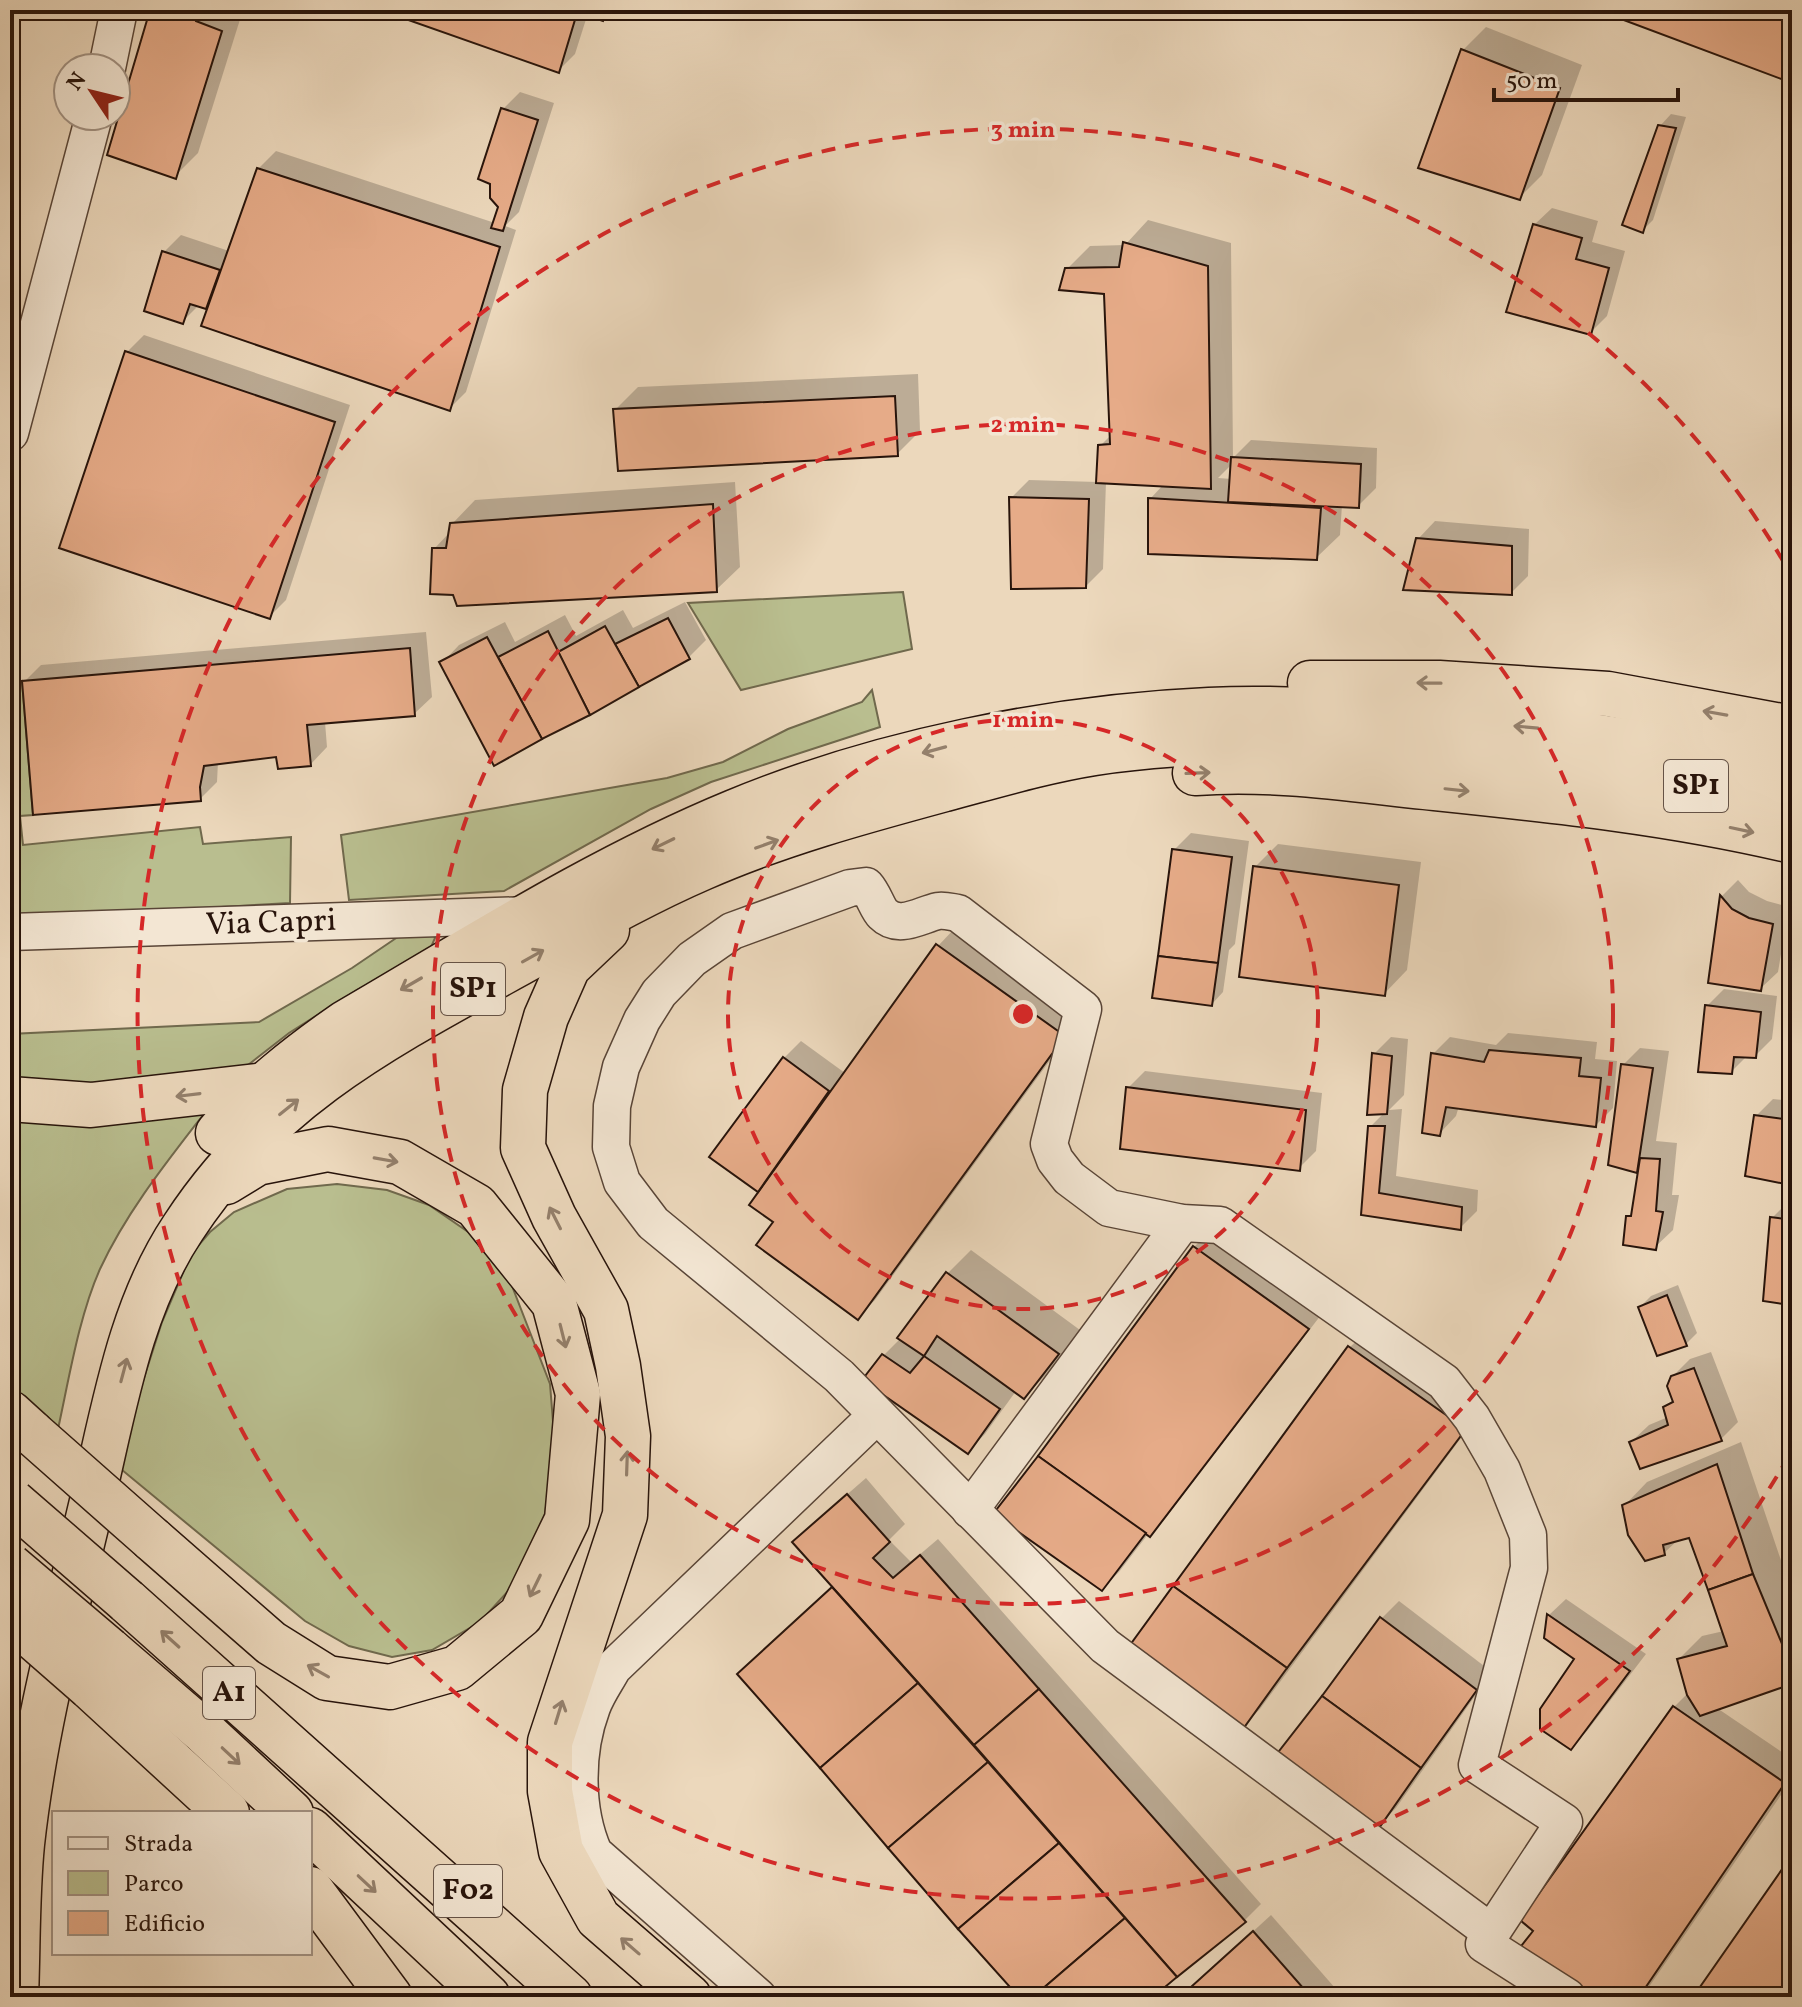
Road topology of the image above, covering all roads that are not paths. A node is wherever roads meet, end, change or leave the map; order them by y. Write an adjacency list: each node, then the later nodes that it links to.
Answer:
1 (119, 10): 2 (street)
2 (110, 52)
3 (90, 132): 4 (street)
4 (10, 433)
5 (1038, 728): 6 (highway, one-way to 5); 7 (highway, SP1, one-way to 5); 12 (highway, SP1, one-way to 12)
6 (1792, 728)
7 (1792, 772)
8 (898, 801): 9 (highway, SP1); 10 (highway, one-way to 10); 11 (highway, SP1, one-way to 8)
9 (1792, 807)
10 (1792, 841)
11 (643, 895): 16 (highway, SP1, one-way to 11); 39 (highway, one-way to 11)
12 (531, 915): 13 (street, Via Capri); 14 (highway, SP1, one-way to 14)
13 (10, 932)
14 (266, 1085): 15 (highway, one-way to 15); 25 (highway, SP1)
15 (10, 1099)
16 (207, 1193): 19 (highway, one-way to 19, bridge); 31 (highway, SP1, one-way to 16)
17 (1182, 1223): 18 (street); 21 (street); 32 (street)
18 (877, 1415): 21 (street); 40 (street)
19 (21, 1423)
20 (12, 1501): 26 (highway, A1, one-way to 20, bridge)
21 (970, 1510): 32 (street)
22 (10, 1566): 24 (highway, A1, bridge)
23 (10, 1617): 24 (highway, bridge)
24 (99, 1668): 27 (highway); 28 (highway, A1, one-way to 28)
25 (10, 1745)
26 (332, 1785): 37 (highway, A1); 38 (highway, F02)
27 (225, 1811)
28 (289, 1811)
29 (312, 1832): 36 (highway, one-way to 36)
30 (312, 1892): 35 (highway)
31 (20, 1903): 33 (highway, SP1); 34 (highway)
32 (1492, 1933): 41 (street)
33 (16, 1997)
34 (34, 1997)
35 (390, 1997)
36 (488, 1997)
37 (570, 1997)
38 (604, 1997)
39 (689, 1997)
40 (758, 1997)
41 (1567, 1997)

